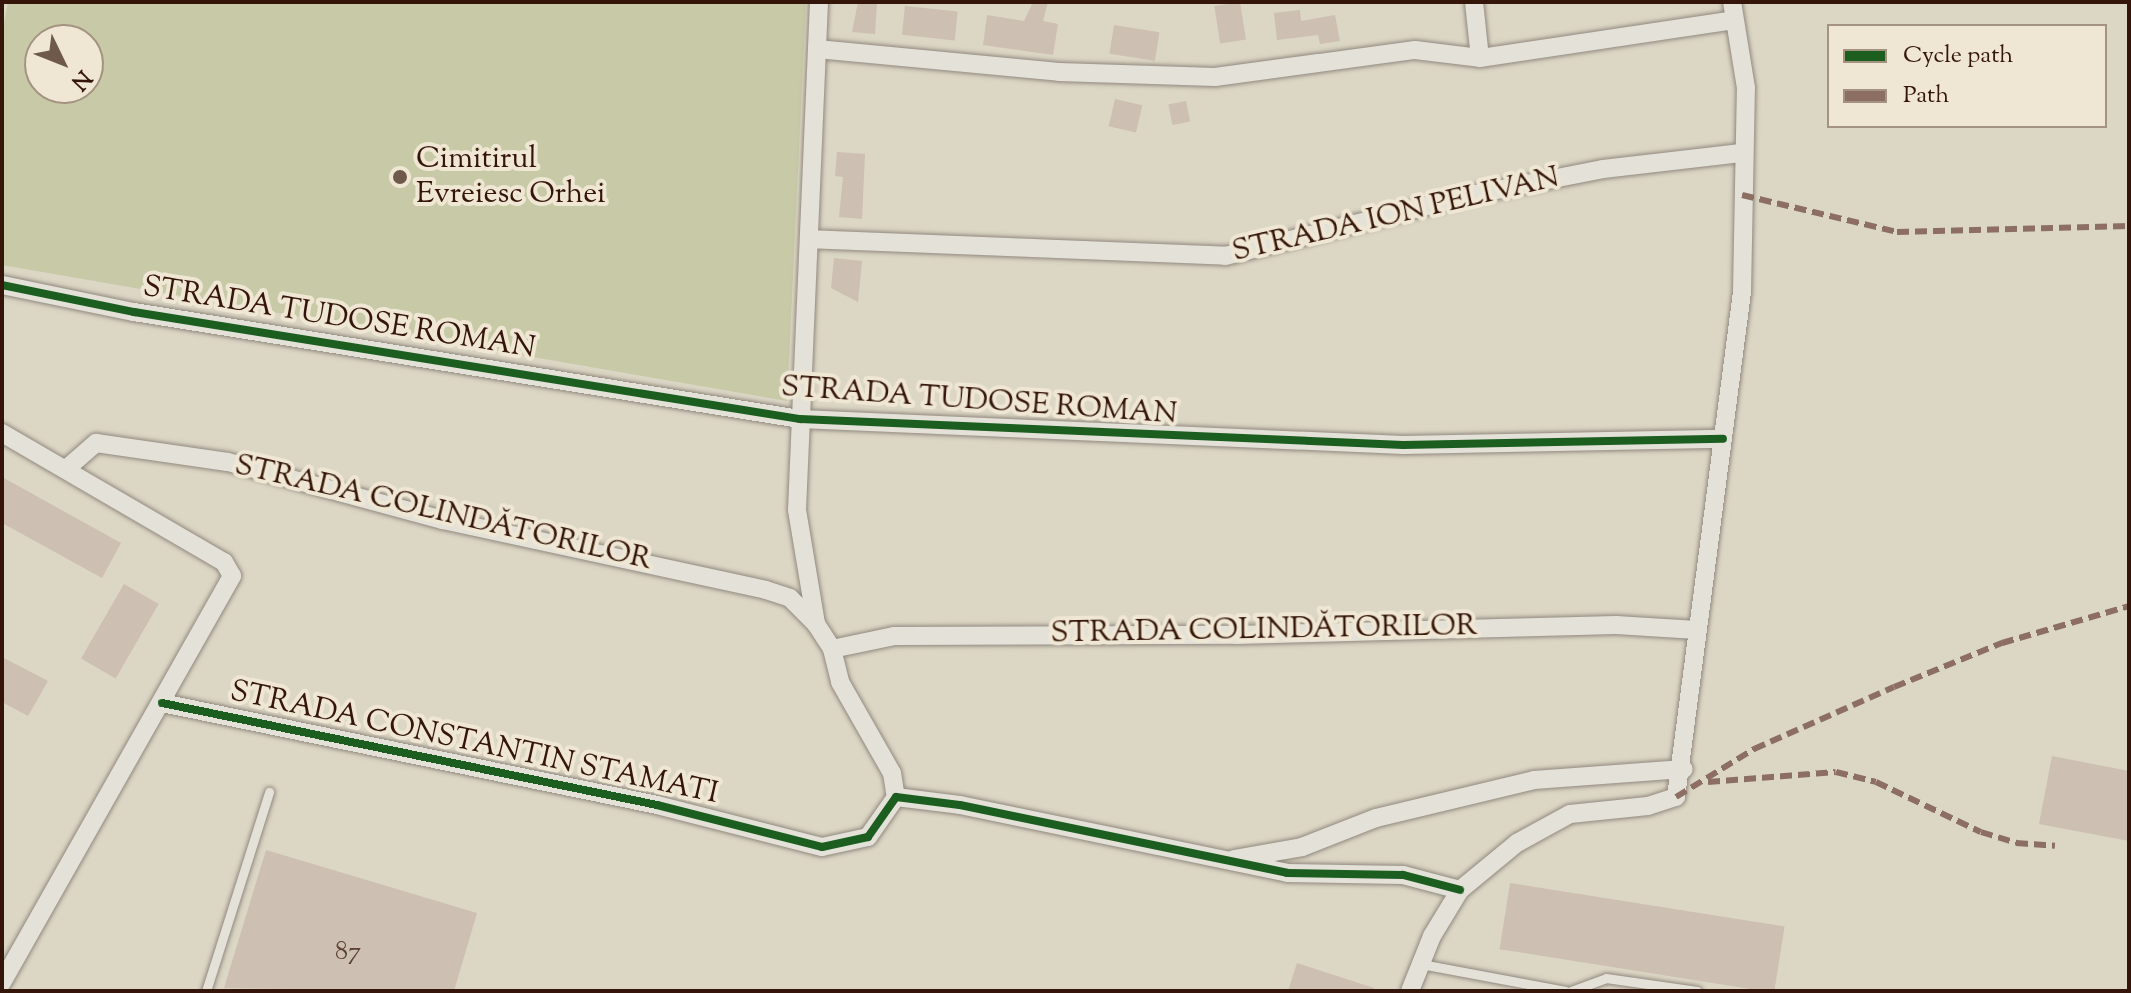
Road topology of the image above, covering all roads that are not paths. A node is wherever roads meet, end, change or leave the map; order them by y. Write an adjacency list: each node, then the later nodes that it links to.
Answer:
1 (819, 2): 4 (street)
2 (1474, 2): 5 (street)
3 (1732, 11): 5 (street); 6 (street)
4 (817, 49): 5 (street); 7 (street)
5 (1480, 58)
6 (1741, 153): 7 (street, STRADA ION PELIVAN); 11 (street)
7 (809, 239): 9 (street)
8 (2, 285): 9 (street, STRADA TUDOSE ROMAN)
9 (800, 419): 11 (street, STRADA TUDOSE ROMAN); 13 (street)
10 (2, 433): 12 (street)
11 (1723, 439): 14 (street)
12 (66, 469): 13 (street, STRADA COLINDĂTORILOR); 16 (street)
13 (816, 624): 15 (street)
14 (1697, 630): 15 (street, STRADA COLINDĂTORILOR); 17 (street)
15 (832, 649): 19 (street)
16 (162, 703): 19 (street, STRADA CONSTANTIN STAMATI); 23 (street)
17 (1684, 769): 20 (street); 21 (street)
18 (269, 792): 24 (lane)
19 (896, 797): 20 (street)
20 (1225, 860): 21 (street)
21 (1460, 890): 22 (street)
22 (1421, 964): 25 (street); 26 (lane)
23 (2, 982)
24 (206, 991)
25 (1410, 991)
26 (1565, 991)
27 (1571, 991): 28 (lane)
28 (1697, 991)

